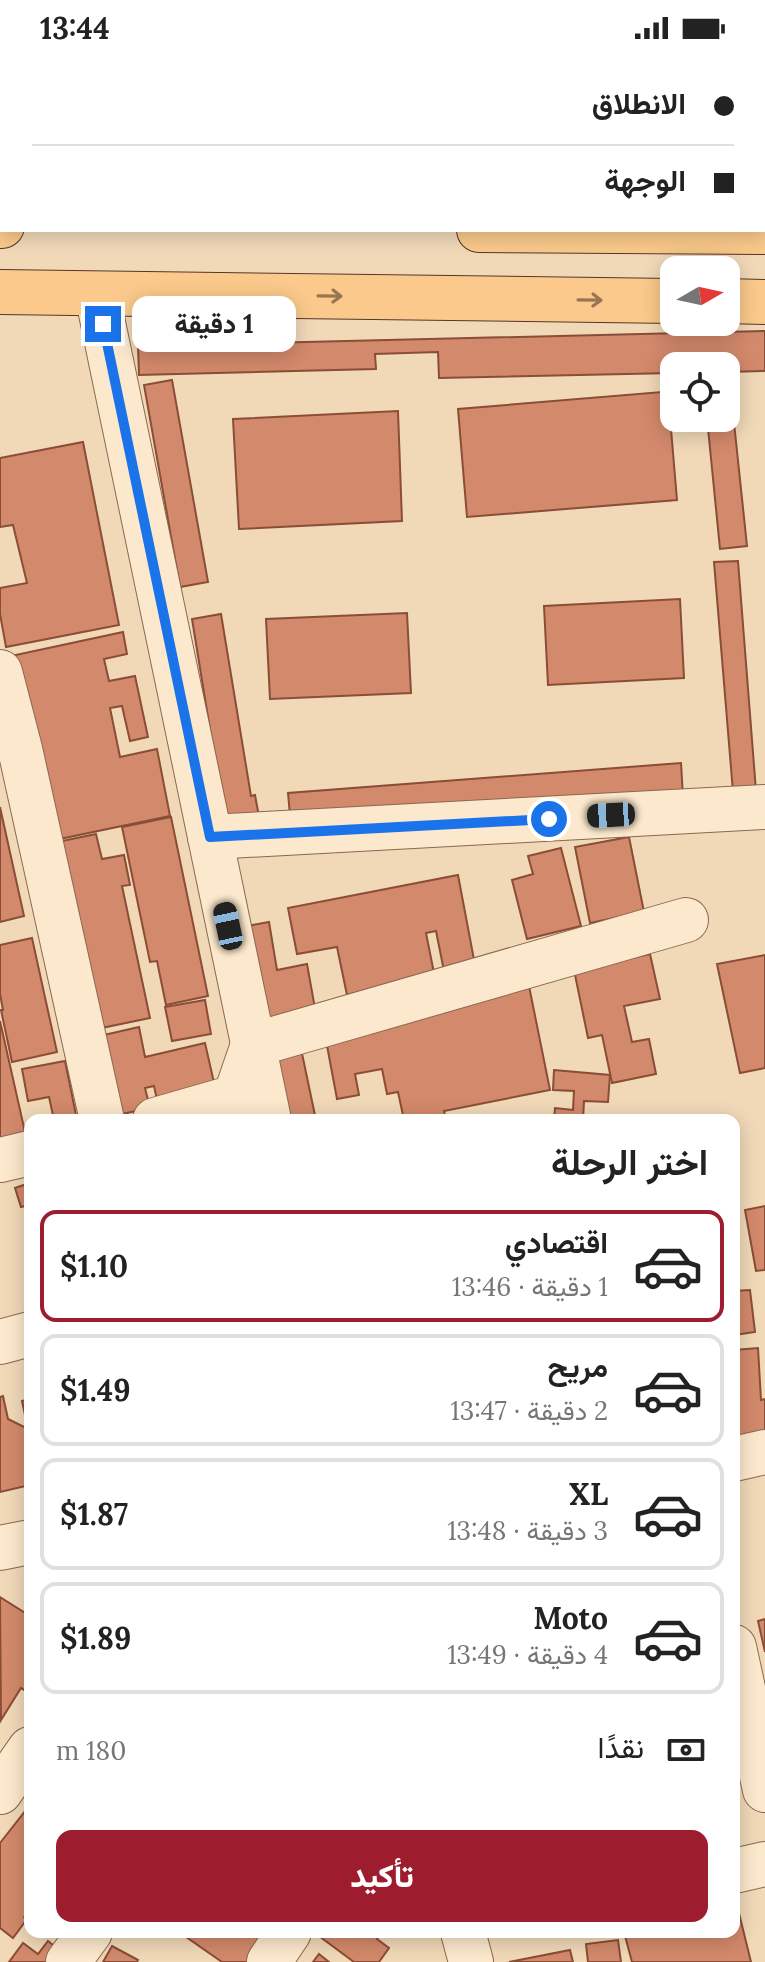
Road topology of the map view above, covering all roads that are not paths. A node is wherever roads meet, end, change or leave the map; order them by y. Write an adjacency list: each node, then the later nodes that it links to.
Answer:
1 (0, 292): 2 (main road)
2 (97, 294): 3 (main road, one-way to 3); 9 (street)
3 (660, 301)
4 (740, 301): 5 (main road)
5 (765, 302)
6 (0, 672): 7 (street)
7 (10, 752): 12 (street)
8 (765, 807): 9 (street)
9 (210, 837): 11 (street)
10 (686, 920): 11 (street)
11 (253, 1045): 13 (street); 14 (street)
12 (100, 1114)
13 (176, 1114)
14 (268, 1114)
15 (24, 1154): 16 (street)
16 (0, 1160)
17 (24, 1336): 18 (street)
18 (0, 1342)
19 (765, 1452): 20 (street)
20 (740, 1458)
21 (24, 1543): 22 (street)
22 (0, 1548)
23 (741, 1714): 25 (street)
24 (24, 1758): 26 (street)
25 (764, 1781)
26 (0, 1792)
27 (765, 1864): 28 (street)
28 (740, 1870)
29 (86, 1938): 32 (street)
30 (285, 1938): 33 (street)
31 (465, 1938): 34 (street)
32 (68, 1962)
33 (269, 1962)
34 (471, 1962)

